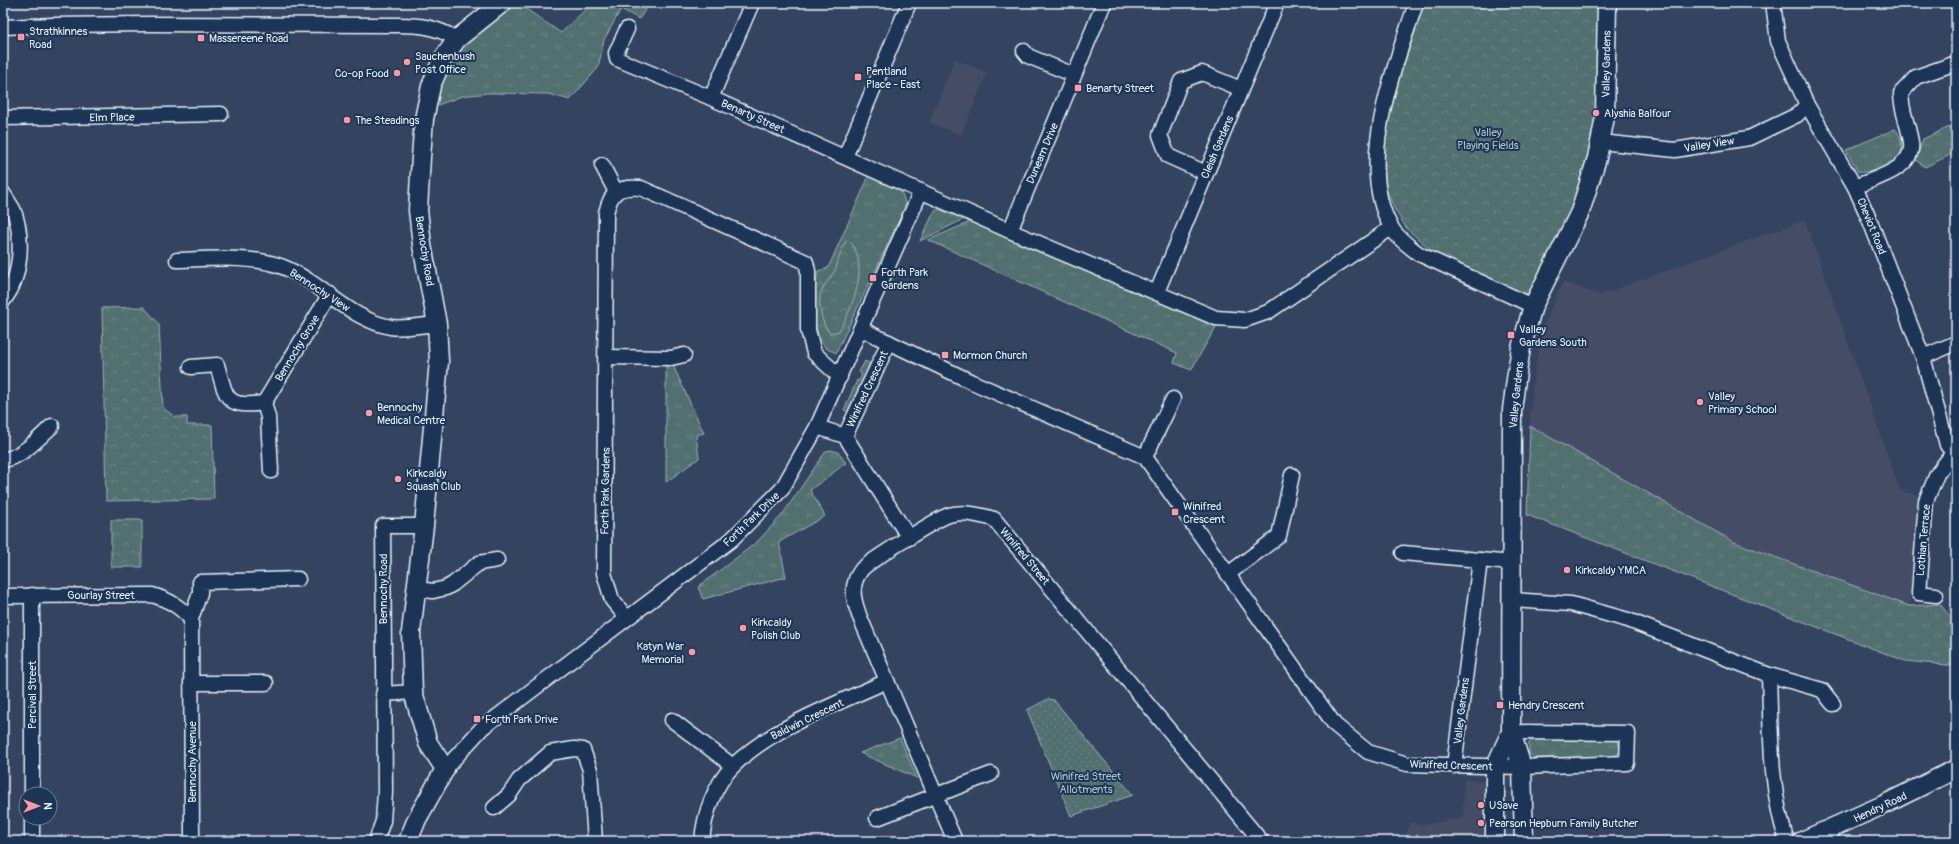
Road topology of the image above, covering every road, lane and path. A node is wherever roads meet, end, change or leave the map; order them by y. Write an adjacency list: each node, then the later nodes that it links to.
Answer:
1 (502, 3): 11 (street, Bennochy Road)
2 (752, 3): 16 (street)
3 (909, 3): 21 (street)
4 (1104, 3): 14 (street, Dunearn Drive)
5 (1277, 3): 15 (street, Cleish Gardens)
6 (1416, 3): 28 (street)
7 (1607, 3): 20 (street, Valley Gardens)
8 (1773, 3): 17 (street, Cheviot Road)
9 (3, 28): 11 (street)
10 (627, 28): 16 (street, Benarty Street)
11 (457, 39): 35 (street, Bennochy Road)
12 (1024, 51): 14 (street)
13 (1956, 63): 24 (street)
14 (1074, 75): 29 (street, Dunearn Drive)
15 (1241, 89): 23 (street, Cleish Gardens); 23 (street)
16 (711, 98): 21 (street, Benarty Street)
17 (1808, 105): 20 (street, Valley View); 24 (street, Cheviot Road)
18 (221, 114): 19 (street, Elm Place)
19 (3, 118)
20 (1601, 142): 34 (street, Valley Gardens)
21 (845, 157): 26 (street, Benarty Street)
22 (602, 165): 25 (street)
23 (1206, 173): 31 (street, Cleish Gardens)
24 (1855, 187): 41 (street, Cheviot Road)
25 (616, 192): 40 (street, Forth Park Gardens); 43 (street)
26 (921, 192): 29 (street, Benarty Street); 36 (street, Forth Park Drive)
27 (3, 193): 33 (street)
28 (1391, 228): 31 (street, Benarty Street); 34 (street)
29 (1010, 231): 31 (street, Benarty Street)
30 (177, 260): 32 (street, Bennochy View)
31 (1157, 292)
32 (330, 294): 35 (street, Bennochy View); 45 (street, Bennochy Grove)
33 (3, 301)
34 (1533, 306): 59 (street, Valley Gardens)
35 (437, 324): 54 (street, Bennochy Road)
36 (861, 329): 37 (street, Winifred Crescent); 43 (street, Forth Park Drive)
37 (889, 342): 48 (street, Winifred Crescent); 50 (street, Winifred Crescent)
38 (1956, 343): 41 (street)
39 (684, 356): 40 (street)
40 (607, 357): 67 (street, Forth Park Gardens)
41 (1923, 357): 49 (street, Cheviot Road)
42 (192, 367): 45 (street)
43 (840, 376): 47 (street, Forth Park Drive)
44 (1173, 399): 50 (street)
45 (264, 403): 52 (street)
46 (52, 426): 51 (street)
47 (817, 427): 48 (street, Winifred Crescent); 67 (street, Forth Park Drive)
48 (845, 436): 55 (street, Winifred Crescent)
49 (1954, 455): 64 (street, Lothian Terrace)
50 (1145, 457): 60 (street, Winifred Crescent)
51 (3, 460)
52 (271, 471)
53 (1292, 475): 60 (street)
54 (424, 526): 62 (street, Bennochy Road); 74 (street, Bennochy Road)
55 (909, 538): 70 (street, Winifred Street); 98 (street, Winifred Street)
56 (1403, 553): 58 (street)
57 (497, 560): 62 (street)
58 (1480, 560): 59 (street); 79 (street, Valley Gardens)
59 (1512, 563): 66 (street, Valley Gardens)
60 (1228, 574): 79 (street, Winifred Crescent)
61 (298, 579): 68 (street, Bennochy Avenue)
62 (417, 589): 73 (street, Bennochy Road)
63 (32, 595): 65 (street, Gourlay Street); 68 (street, Gourlay Street); 85 (street, Percival Street)
64 (1936, 595)
65 (3, 596)
66 (1512, 600): 69 (street); 77 (street, Valley Gardens)
67 (627, 618): 82 (street, Forth Park Drive)
68 (191, 619): 71 (street, Bennochy Avenue)
69 (1769, 674): 75 (street); 101 (street)
70 (887, 681): 78 (street, Baldwin Crescent); 86 (street, Winifred Street)
71 (191, 683): 72 (street); 92 (street, Bennochy Avenue)
72 (266, 683)
73 (413, 692): 74 (street); 82 (street, Bennochy Road)
74 (383, 694): 93 (street, Bennochy Road)
75 (1833, 704)
76 (672, 720): 78 (street)
77 (1511, 732): 80 (street, Valley Gardens); 81 (street, Valley Gardens); 81 (street, Winifred Crescent)
78 (732, 766): 96 (street, Baldwin Crescent)
79 (1454, 766): 80 (street, Winifred Crescent)
80 (1495, 767): 81 (street, Winifred Crescent); 99 (street, Valley Gardens)
81 (1522, 767): 100 (street, Valley Gardens)
82 (445, 768): 94 (street)
83 (1956, 769): 90 (street, Hendry Road)
84 (991, 774): 86 (street)
85 (32, 786)
86 (936, 796): 88 (street); 97 (street, Winifred Street)
87 (494, 808): 95 (street)
88 (877, 818)
89 (32, 826): 91 (street)
90 (1830, 836): 102 (street, Hendry Road)
91 (32, 841)
92 (192, 841)
93 (376, 841)
94 (408, 841)
95 (595, 841)
96 (702, 841)
97 (955, 841)
98 (1260, 841)
99 (1495, 841)
100 (1524, 841)
101 (1787, 841)
102 (1802, 841)

